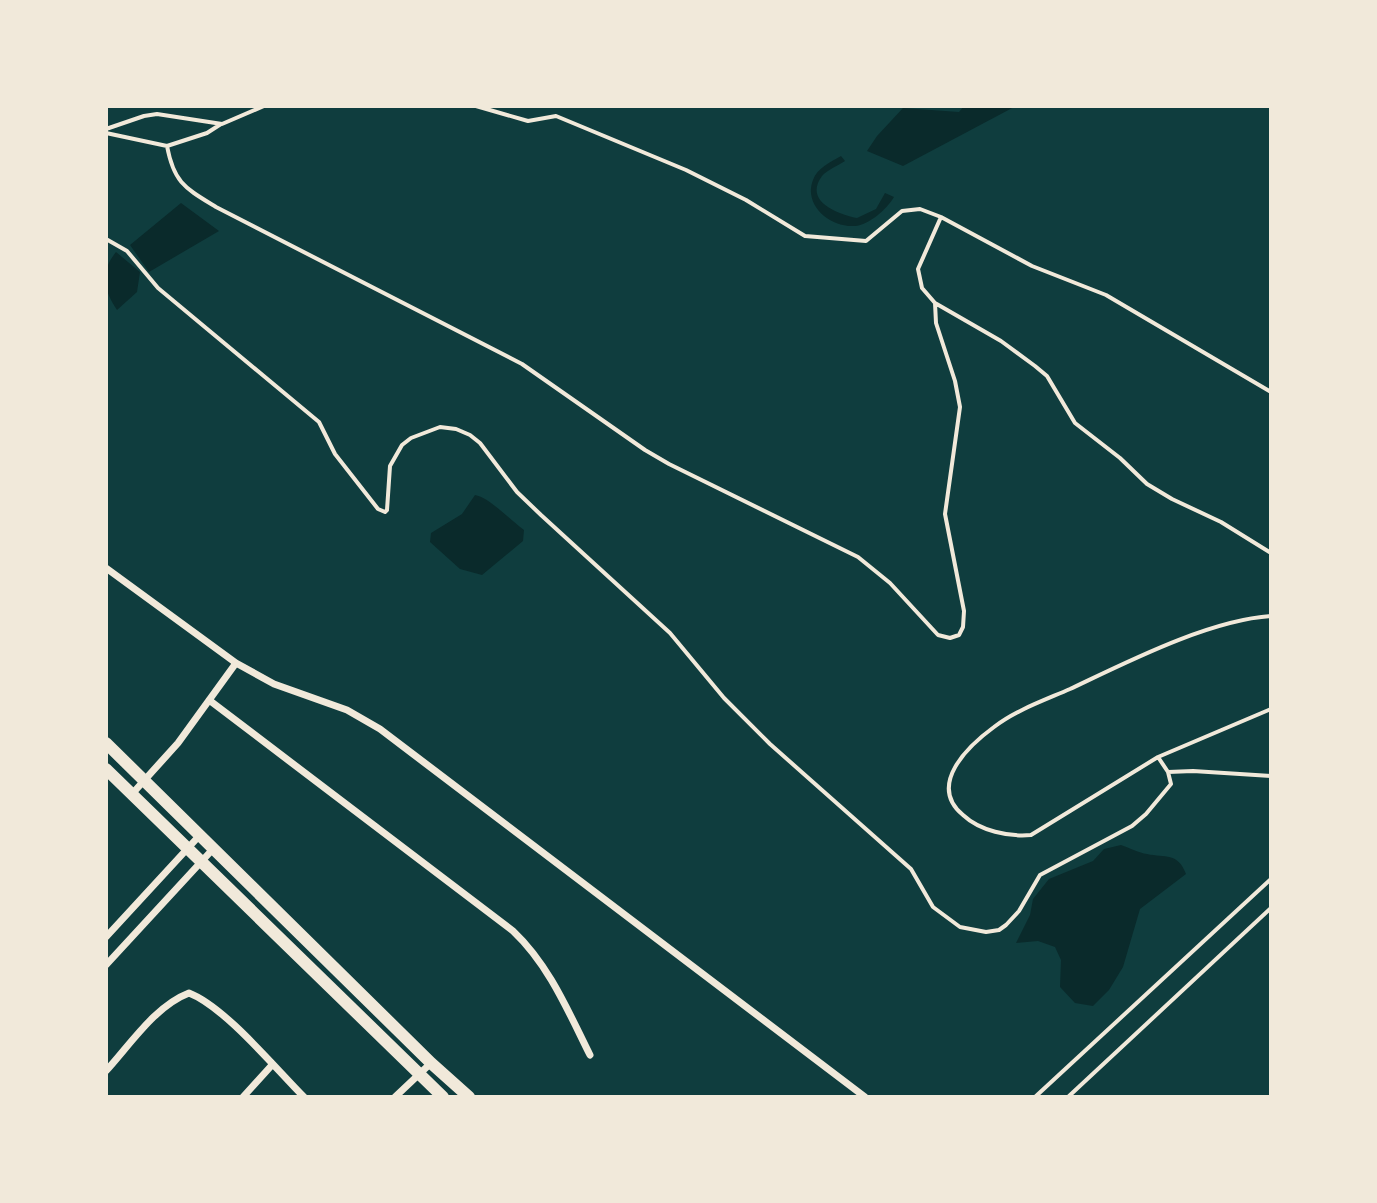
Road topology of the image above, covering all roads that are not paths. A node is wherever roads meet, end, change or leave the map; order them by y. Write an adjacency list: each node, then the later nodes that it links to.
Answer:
1 (264, 106): 3 (lane)
2 (476, 106): 6 (lane)
3 (222, 124): 4 (lane); 5 (lane)
4 (106, 131): 5 (lane)
5 (167, 146): 8 (lane)
6 (941, 217): 8 (lane); 9 (lane)
7 (106, 239): 19 (lane)
8 (935, 303): 10 (lane)
9 (1271, 392)
10 (1271, 553)
11 (106, 568): 13 (street)
12 (1271, 616): 17 (lane)
13 (236, 663): 14 (street); 42 (street)
14 (209, 700): 21 (street); 31 (street)
15 (1271, 709): 17 (lane)
16 (106, 743): 21 (main road)
17 (1158, 757): 19 (lane)
18 (106, 769): 22 (main road)
19 (1168, 772): 20 (lane)
20 (1271, 776)
21 (145, 781): 22 (street); 23 (main road)
22 (132, 794): 24 (main road)
23 (200, 835): 24 (street); 25 (main road)
24 (188, 848): 26 (main road); 29 (street)
25 (213, 849): 26 (street); 32 (main road)
26 (202, 862): 30 (street); 35 (main road)
27 (1271, 879): 43 (lane)
28 (1271, 908): 44 (lane)
29 (106, 937)
30 (106, 965)
31 (590, 1055)
32 (431, 1063): 35 (street); 36 (main road)
33 (272, 1065): 34 (street); 38 (street); 39 (street)
34 (106, 1071)
35 (418, 1074): 37 (main road); 40 (street)
36 (450, 1080): 37 (street); 41 (main road)
37 (440, 1096)
38 (243, 1097)
39 (304, 1097)
40 (395, 1097)
41 (469, 1097)
42 (865, 1097)
43 (1035, 1097)
44 (1068, 1097)

